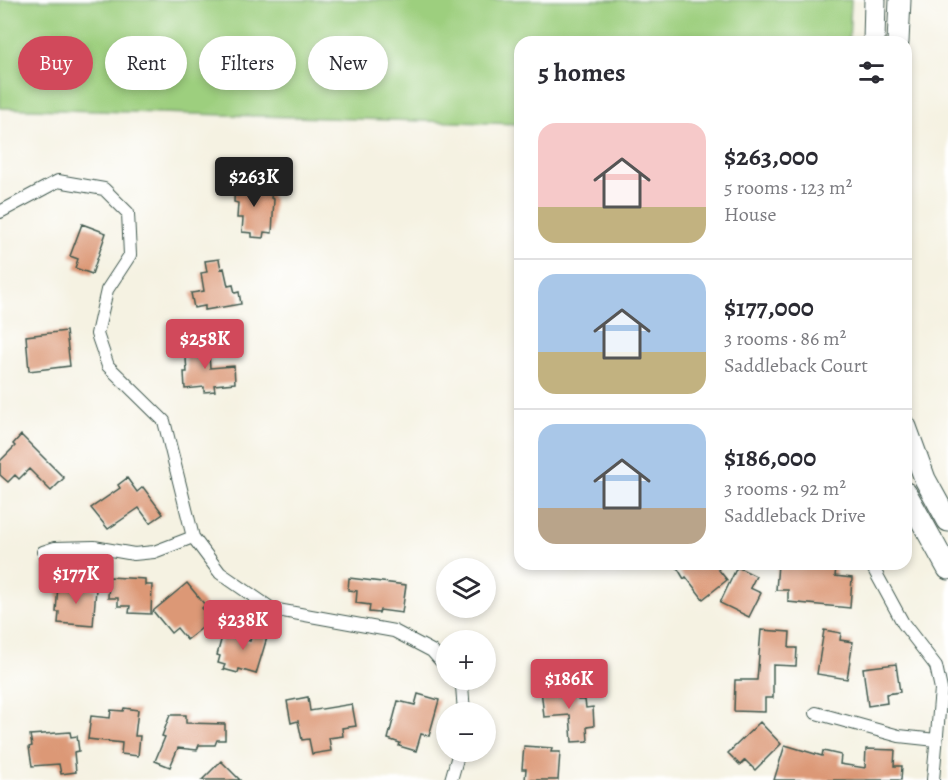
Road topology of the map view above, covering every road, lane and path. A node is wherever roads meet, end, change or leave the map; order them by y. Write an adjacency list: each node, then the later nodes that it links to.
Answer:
1 (875, 0): 3 (highway)
2 (900, 0): 4 (highway)
3 (874, 36)
4 (898, 36)
5 (0, 212): 9 (street)
6 (912, 443): 8 (highway)
7 (912, 504): 11 (highway)
8 (948, 521)
9 (193, 537): 10 (street); 13 (street)
10 (43, 552)
11 (948, 569)
12 (874, 570): 15 (street)
13 (436, 656)
14 (816, 713): 15 (street)
15 (936, 740): 18 (street)
16 (456, 762): 17 (street)
17 (451, 780)
18 (933, 780)

